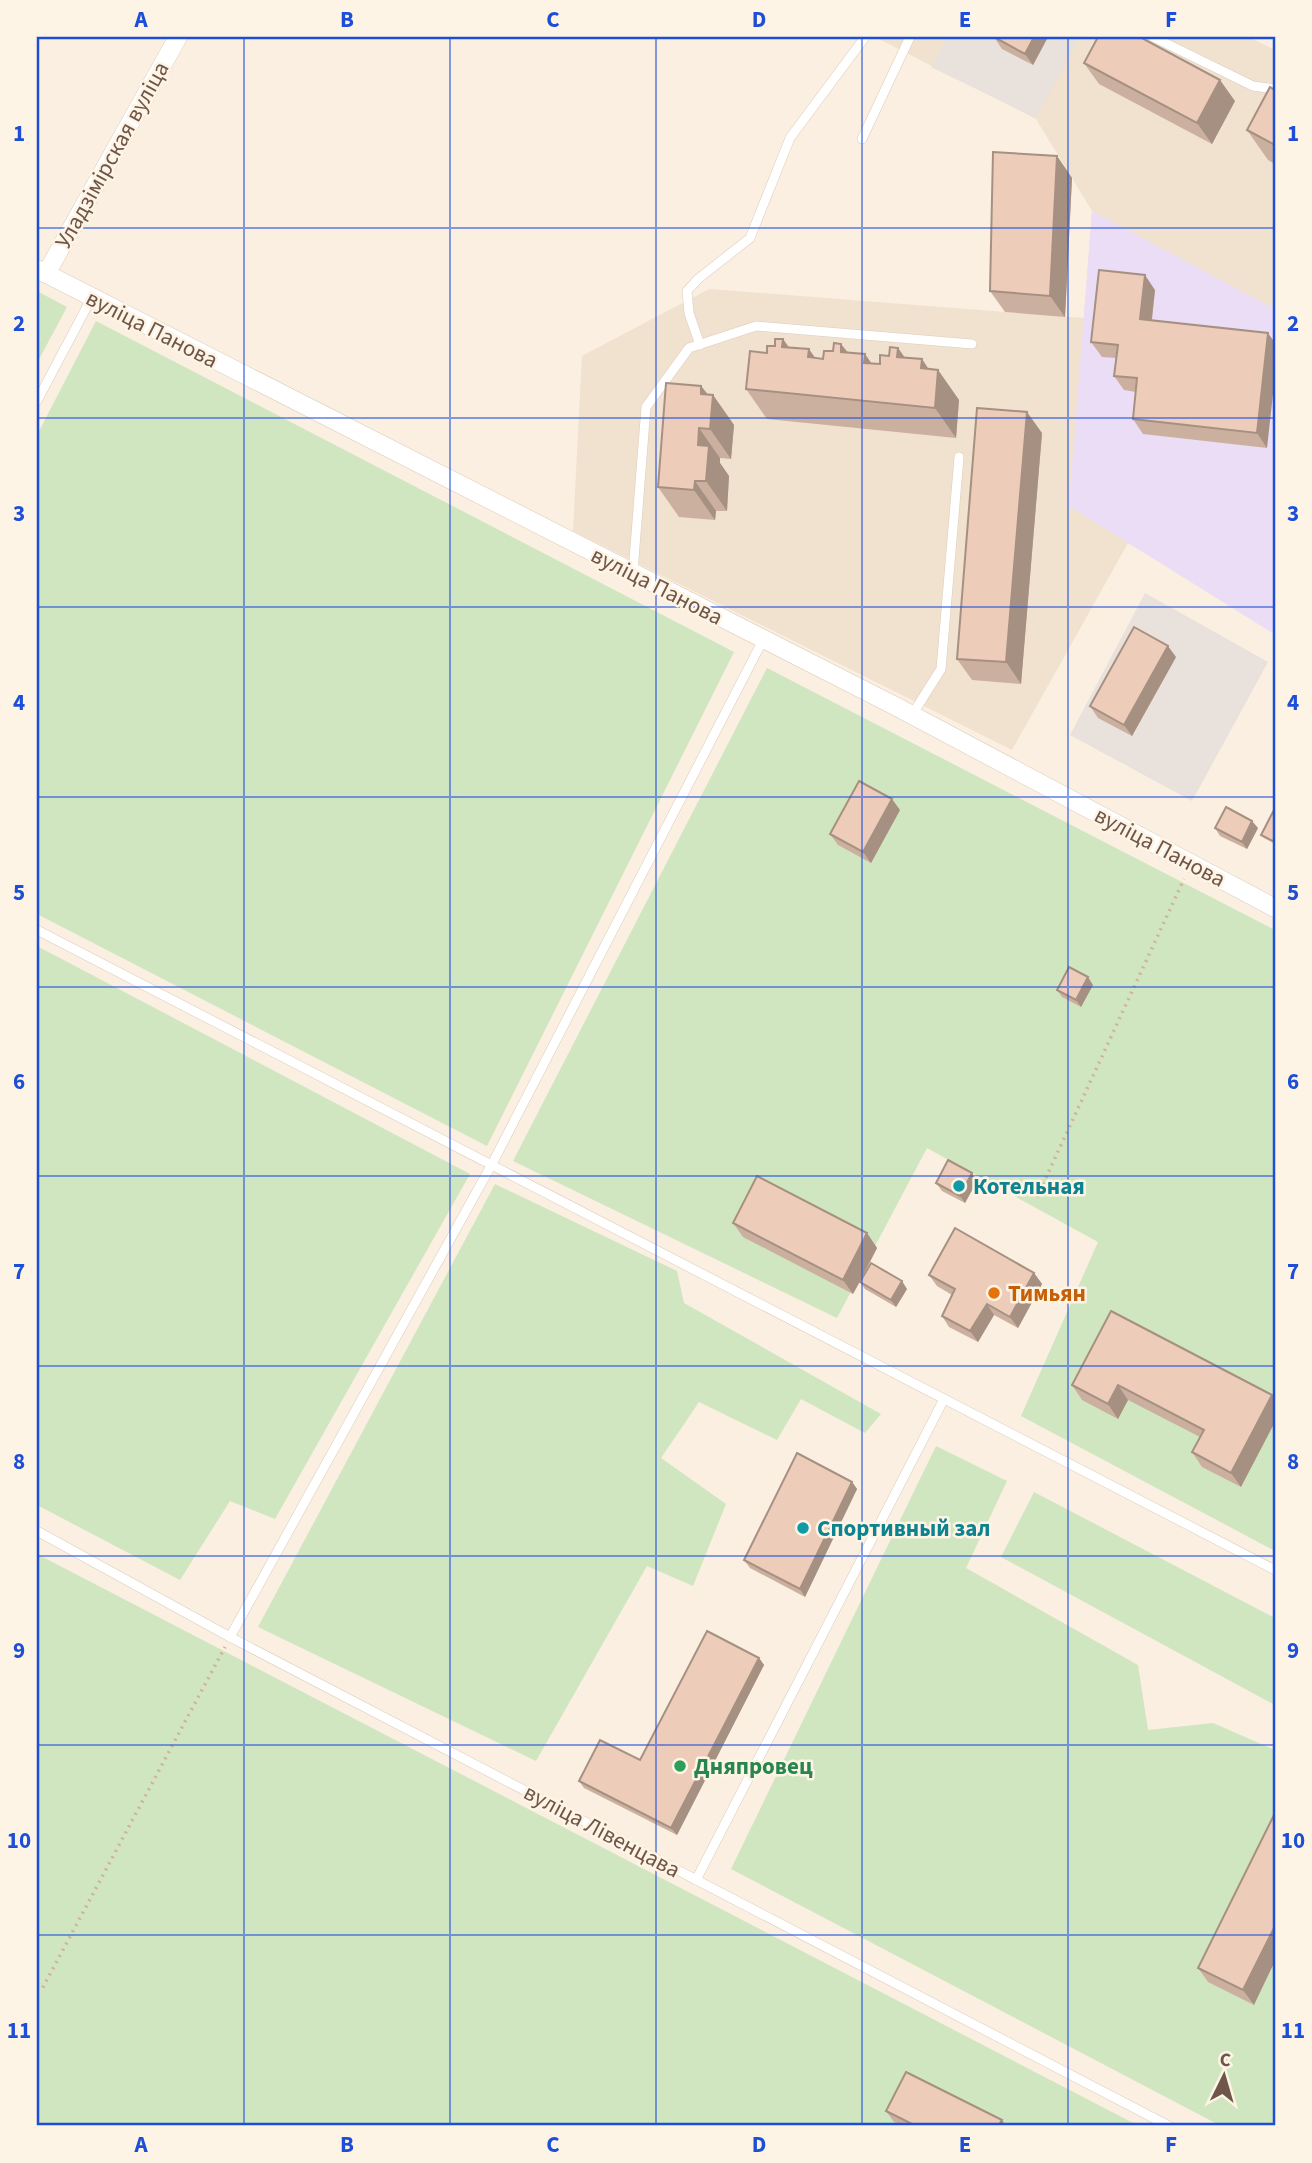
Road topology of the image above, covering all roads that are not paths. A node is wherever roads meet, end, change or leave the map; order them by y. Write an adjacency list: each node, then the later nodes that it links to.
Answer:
1 (178, 37): 7 (street, Уладзімірская вуліца)
2 (865, 37): 10 (lane)
3 (910, 37): 6 (lane)
4 (1153, 37): 5 (lane)
5 (1275, 89)
6 (862, 139)
7 (41, 272): 8 (street, вуліца Панова)
8 (91, 299): 11 (lane); 13 (street, вуліца Панова)
9 (972, 344): 10 (lane)
10 (700, 345): 13 (lane)
11 (37, 401)
12 (958, 457): 15 (lane)
13 (633, 574): 14 (street, вуліца Панова)
14 (763, 640): 15 (street, вуліца Панова); 18 (lane)
15 (912, 715): 16 (street, вуліца Панова)
16 (1275, 908)
17 (37, 930): 18 (lane)
18 (492, 1164): 19 (lane); 22 (lane)
19 (944, 1399): 21 (lane); 23 (lane)
20 (37, 1531): 22 (lane, вуліца Лівенцава)
21 (1275, 1570)
22 (230, 1637): 23 (lane, вуліца Лівенцава)
23 (695, 1880): 24 (lane, вуліца Лівенцава)
24 (1169, 2126)

